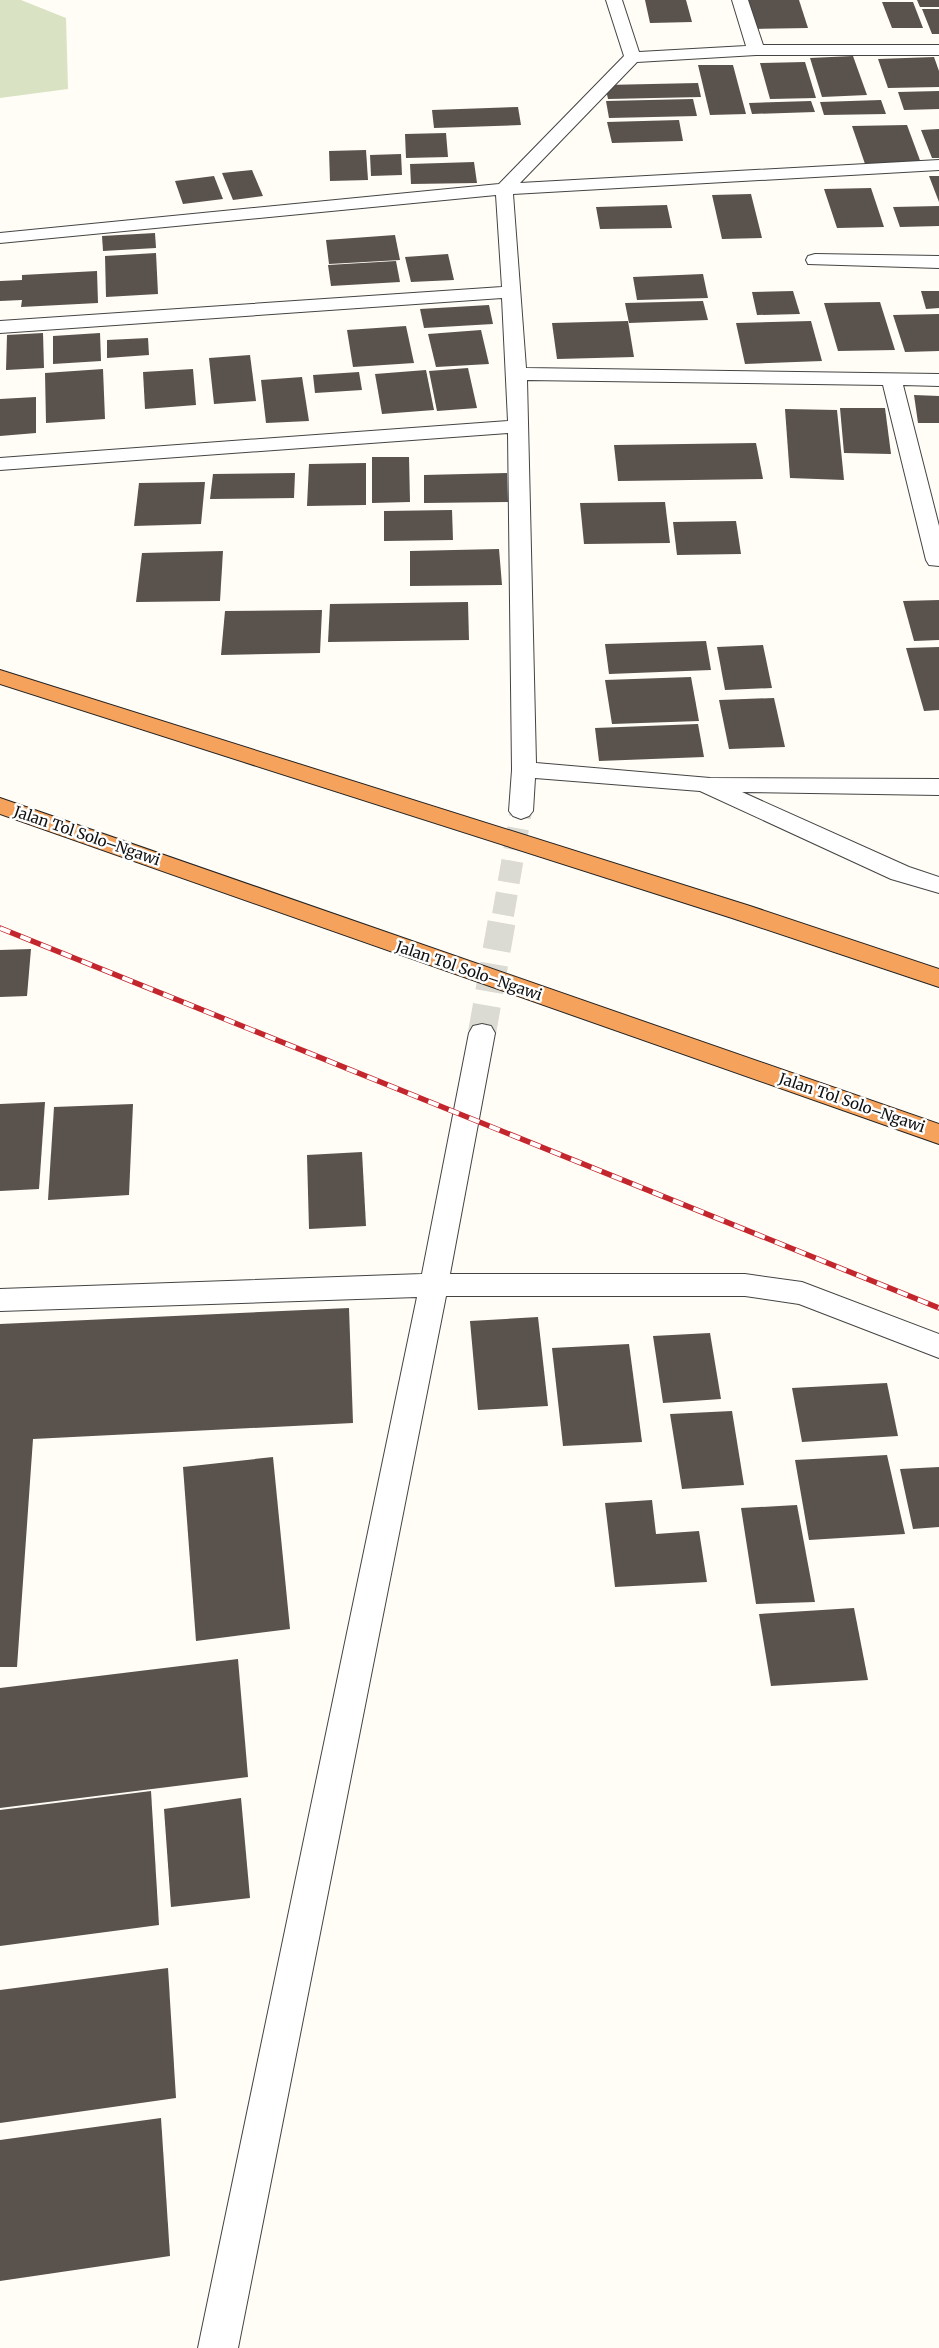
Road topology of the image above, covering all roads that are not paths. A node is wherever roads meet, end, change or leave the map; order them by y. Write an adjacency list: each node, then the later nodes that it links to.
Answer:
1 (614, 0): 5 (street)
2 (740, 0): 3 (street)
3 (756, 50): 4 (street); 5 (street)
4 (939, 50)
5 (632, 57): 7 (street)
6 (939, 166): 7 (street)
7 (504, 189): 8 (street); 11 (street)
8 (0, 238)
9 (815, 260): 10 (street)
10 (939, 262)
11 (510, 292): 12 (street); 13 (street)
12 (0, 327)
13 (517, 374): 14 (street); 16 (street)
14 (892, 380): 15 (street); 18 (street)
15 (939, 380)
16 (519, 426): 17 (street); 20 (street)
17 (0, 464)
18 (937, 560)
19 (0, 677): 26 (highway)
20 (524, 770): 21 (street); 24 (street)
21 (704, 784): 22 (street); 25 (street)
22 (939, 786)
23 (0, 806): 28 (highway, Jalan Tol Solo–Ngawi)
24 (521, 811)
25 (939, 885)
26 (939, 978)
27 (482, 1033): 29 (street)
28 (939, 1134)
29 (434, 1285): 30 (street); 31 (street); 32 (street)
30 (0, 1300)
31 (939, 1346)
32 (218, 2348)

